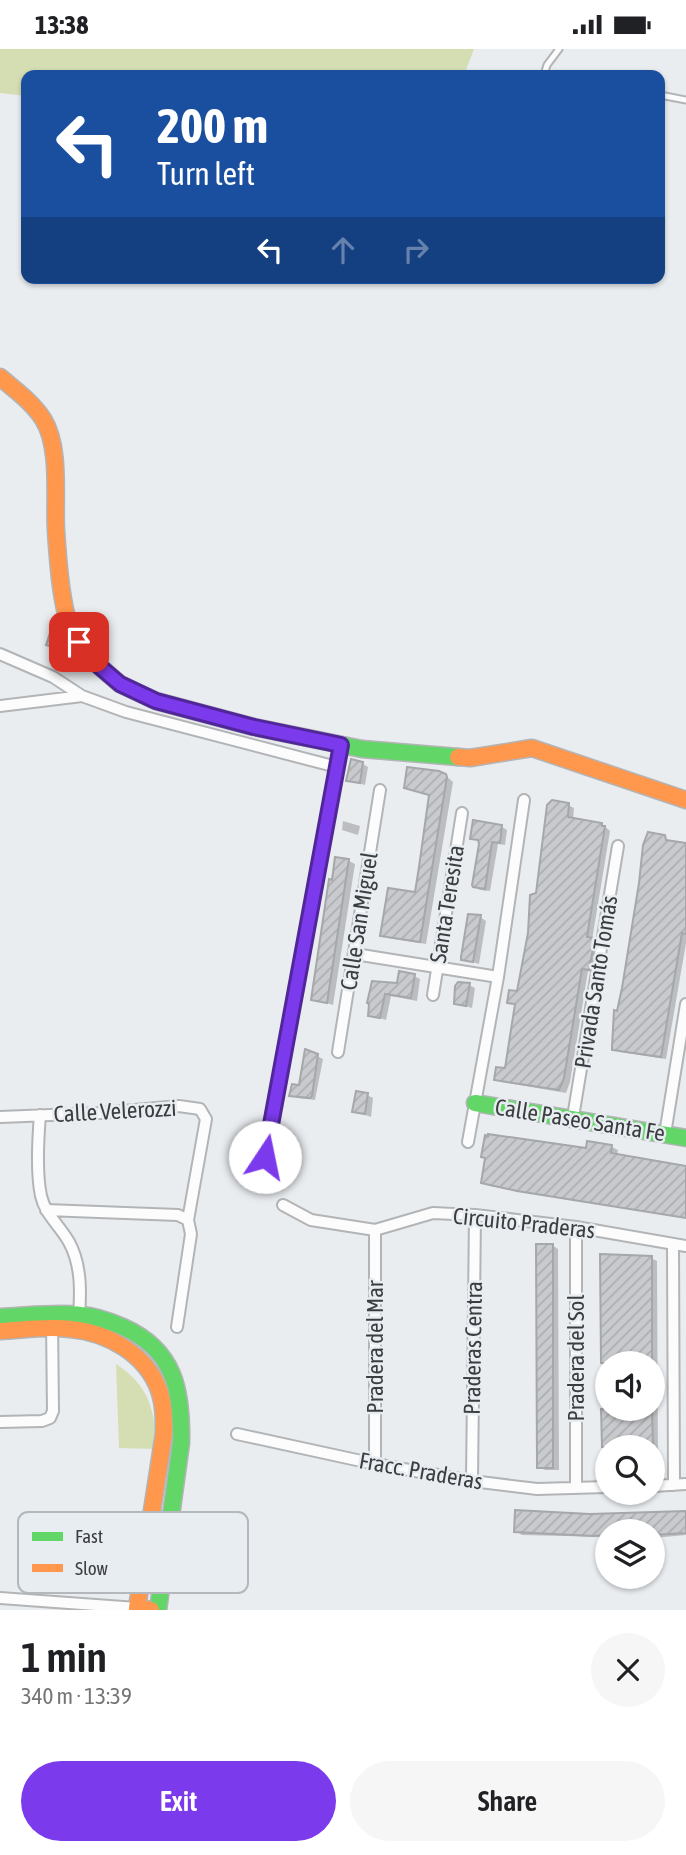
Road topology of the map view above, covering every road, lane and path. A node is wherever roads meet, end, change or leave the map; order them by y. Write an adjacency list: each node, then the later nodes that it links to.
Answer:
1 (559, 49): 2 (lane)
2 (546, 70)
3 (665, 96): 4 (lane)
4 (686, 100)
5 (0, 377): 9 (street)
6 (0, 654): 7 (street)
7 (82, 696): 8 (street); 10 (street)
8 (0, 706)
9 (341, 745): 10 (street); 13 (street)
10 (337, 767): 29 (street)
11 (380, 790): 16 (street, Calle San Miguel)
12 (524, 800): 18 (street)
13 (686, 800)
14 (462, 813): 17 (street, Santa Teresita)
15 (618, 846): 25 (street, Privada Santo Tomás)
16 (355, 954): 17 (street); 21 (street, Calle San Miguel)
17 (437, 967): 18 (street); 19 (street, Santa Teresita)
18 (498, 977): 22 (street)
19 (433, 995)
20 (686, 1004): 26 (street)
21 (338, 1052)
22 (475, 1103): 25 (street, Calle Paseo Santa Fe); 28 (street)
23 (40, 1115): 24 (street, Calle Velerozzi); 31 (street); 33 (street, Calle Velerozzi)
24 (0, 1117)
25 (573, 1117): 26 (street, Calle Paseo Santa Fe)
26 (665, 1134): 27 (street, Calle Paseo Santa Fe)
27 (686, 1137)
28 (468, 1142)
29 (265, 1157)
30 (283, 1205): 35 (street, Circuito Praderas)
31 (46, 1209): 33 (street); 38 (street)
32 (475, 1215): 34 (street, Circuito Praderas); 35 (street, Circuito Praderas); 46 (street, Praderas Centra)
33 (188, 1220): 41 (street)
34 (576, 1227): 36 (street, Circuito Praderas); 51 (street, Pradera del Sol)
35 (375, 1230): 45 (street, Pradera del Mar)
36 (673, 1244): 37 (street, Circuito Praderas); 49 (street)
37 (686, 1246)
38 (79, 1315): 40 (street); 53 (street)
39 (0, 1317): 40 (street)
40 (52, 1322): 42 (street); 43 (street); 52 (street)
41 (177, 1327)
42 (0, 1331)
43 (0, 1422)
44 (237, 1434): 45 (street, Fracc. Praderas)
45 (376, 1464): 46 (street, Fracc. Praderas)
46 (472, 1481): 51 (street, Fracc. Praderas)
47 (686, 1484): 49 (street)
48 (665, 1485): 49 (street)
49 (674, 1485)
50 (595, 1487): 51 (street, Fracc. Praderas)
51 (576, 1488)
52 (155, 1512)
53 (172, 1512)
54 (0, 1598): 55 (street)
55 (144, 1609)

